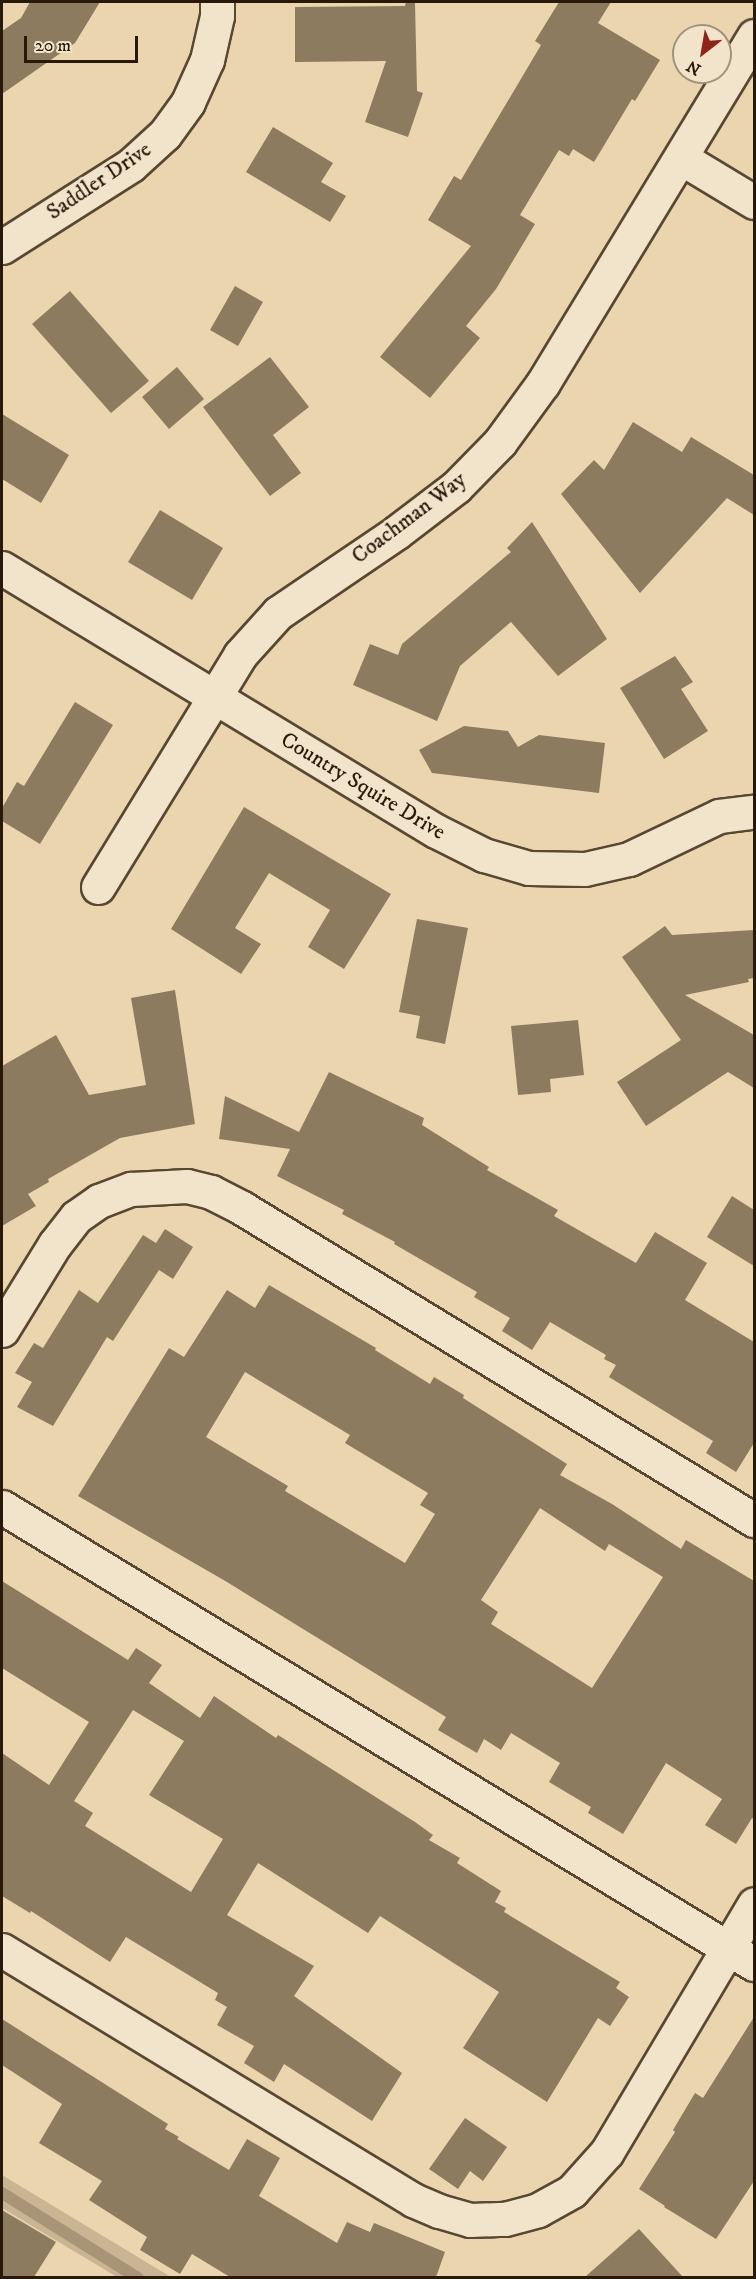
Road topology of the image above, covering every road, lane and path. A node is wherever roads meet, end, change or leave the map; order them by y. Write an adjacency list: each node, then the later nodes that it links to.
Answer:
1 (217, 2): 5 (street, Saddler Drive)
2 (754, 36): 3 (street, Coachman Way)
3 (681, 158): 4 (street); 7 (street, Coachman Way)
4 (754, 202)
5 (2, 247)
6 (2, 568): 7 (street, Country Squire Drive)
7 (215, 697): 8 (street, Country Squire Drive); 9 (street, Coachman Way)
8 (754, 812)
9 (98, 887)
10 (2, 1330): 12 (street)
11 (2, 1507): 15 (street)
12 (754, 1520)
13 (754, 1904): 15 (street)
14 (2, 1950): 15 (street)
15 (741, 1956)

